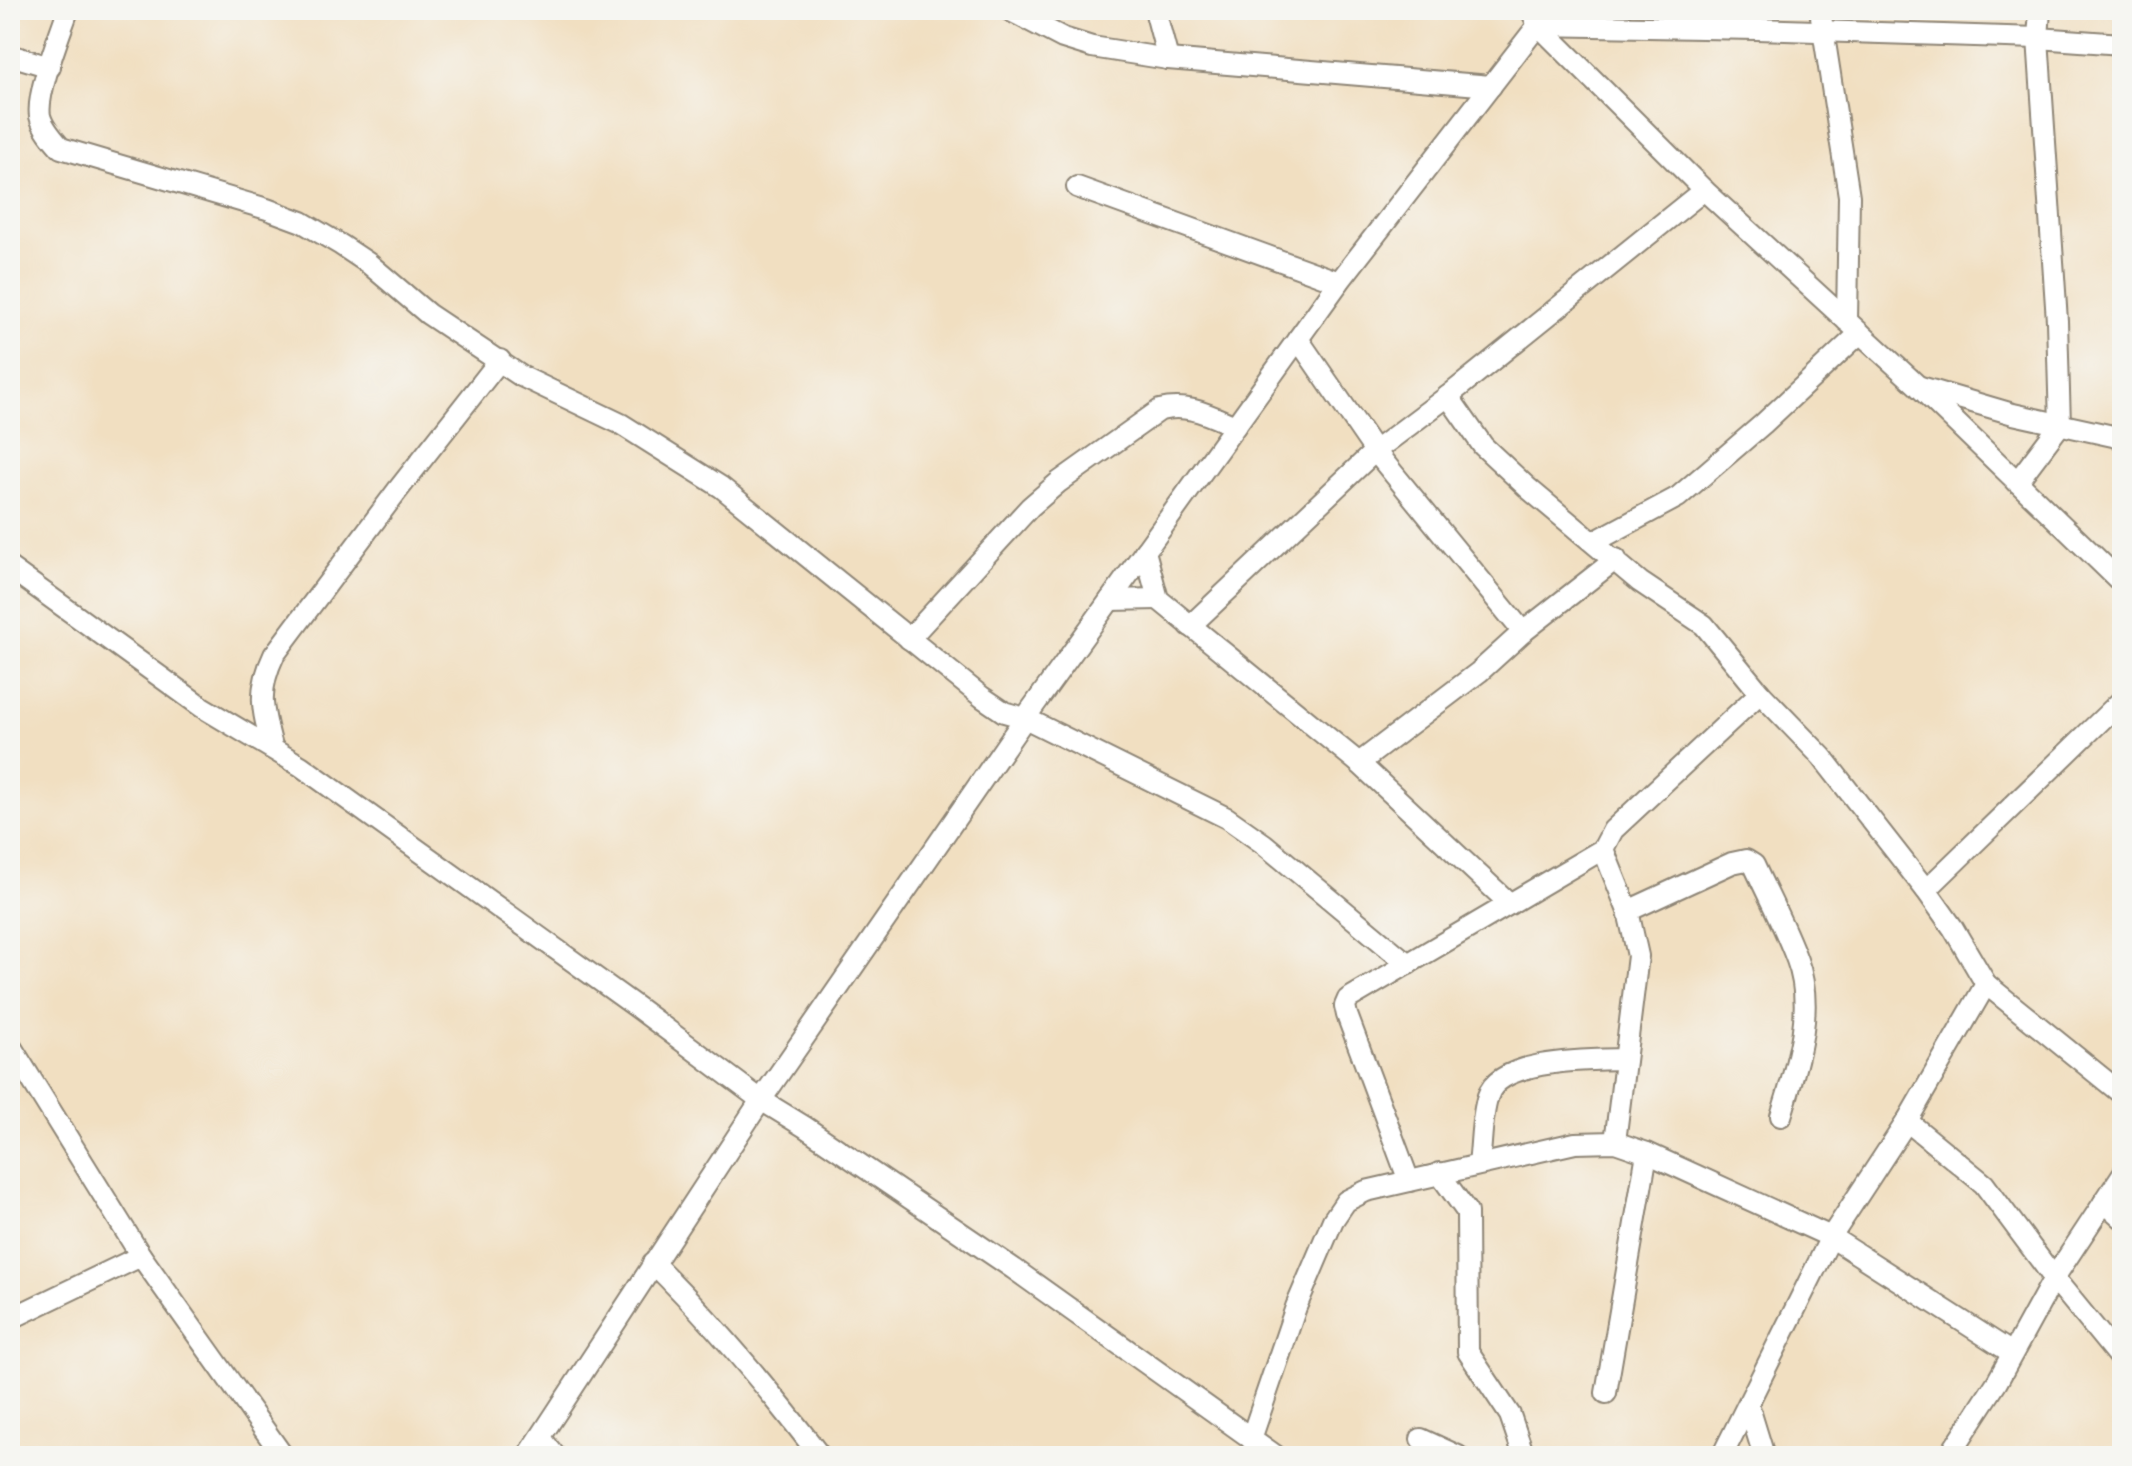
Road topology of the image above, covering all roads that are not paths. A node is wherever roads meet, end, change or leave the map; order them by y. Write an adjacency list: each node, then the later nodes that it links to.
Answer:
1 (68, 10): 12 (street)
2 (1009, 10): 11 (street)
3 (1155, 10): 11 (street)
4 (1820, 10): 7 (street)
5 (2040, 10): 8 (street)
6 (1535, 18): 7 (street); 13 (street); 15 (street)
7 (1822, 31): 8 (street); 17 (street)
8 (2038, 38): 9 (street); 22 (street)
9 (2122, 44)
10 (10, 55): 12 (street)
11 (1168, 59): 13 (street)
12 (50, 67): 19 (street)
13 (1491, 86): 16 (street)
14 (1077, 187): 16 (street)
15 (1704, 190): 17 (street); 21 (street)
16 (1339, 282): 18 (street)
17 (1854, 327): 20 (street); 27 (street)
18 (1298, 339): 23 (street); 25 (street)
19 (500, 360): 36 (street); 40 (street)
20 (1918, 386): 22 (street); 26 (street)
21 (1448, 396): 25 (street); 27 (street)
22 (2060, 425): 24 (street); 26 (street)
23 (1235, 426): 28 (street); 36 (street)
24 (2122, 438)
25 (1375, 451): 34 (street); 35 (street)
26 (2017, 482): 31 (street)
27 (1594, 542): 29 (street)
28 (1145, 551): 32 (street); 33 (street)
29 (1616, 559): 35 (street); 37 (street)
30 (10, 568): 40 (street)
31 (2122, 583)
32 (1158, 599): 33 (street); 34 (street)
33 (1110, 600): 39 (street)
34 (1190, 626): 41 (street)
35 (1523, 632): 41 (street)
36 (909, 639): 39 (street)
37 (1760, 693): 42 (street); 43 (street)
38 (2122, 700): 43 (street)
39 (1025, 718): 46 (street); 51 (street)
40 (272, 746): 51 (street)
41 (1359, 763): 44 (street)
42 (1603, 849): 44 (street); 45 (street)
43 (1926, 890): 47 (street)
44 (1510, 904): 46 (street)
45 (1628, 911): 49 (street); 52 (street)
46 (1408, 964): 59 (street)
47 (1986, 984): 50 (street); 53 (street)
48 (10, 1045): 63 (street)
49 (1625, 1059): 54 (street); 56 (street)
50 (2122, 1094)
51 (761, 1100): 64 (street); 72 (street)
52 (1781, 1116)
53 (1907, 1121): 62 (street); 65 (street)
54 (1615, 1142): 55 (street); 56 (street)
55 (1647, 1153): 62 (street); 69 (street)
56 (1479, 1164): 57 (street)
57 (1439, 1173): 59 (street); 80 (street)
58 (2122, 1175): 60 (street)
59 (1409, 1181): 72 (street)
60 (2104, 1202): 61 (street); 65 (street)
61 (2122, 1218)
62 (1831, 1237): 67 (street); 70 (street)
63 (141, 1256): 66 (street); 74 (street)
64 (653, 1263): 71 (street); 77 (street)
65 (2054, 1278): 67 (street); 68 (street)
66 (10, 1319)
67 (2012, 1353): 83 (street)
68 (2122, 1361)
69 (1606, 1393)
70 (1749, 1407): 81 (street); 82 (street)
71 (541, 1438): 75 (street); 76 (street)
72 (1251, 1439): 78 (street)
73 (1421, 1439): 79 (street)
74 (283, 1456)
75 (528, 1456)
76 (555, 1456)
77 (820, 1456)
78 (1276, 1456)
79 (1458, 1456)
80 (1524, 1456)
81 (1722, 1456)
82 (1764, 1456)
83 (1949, 1456)

